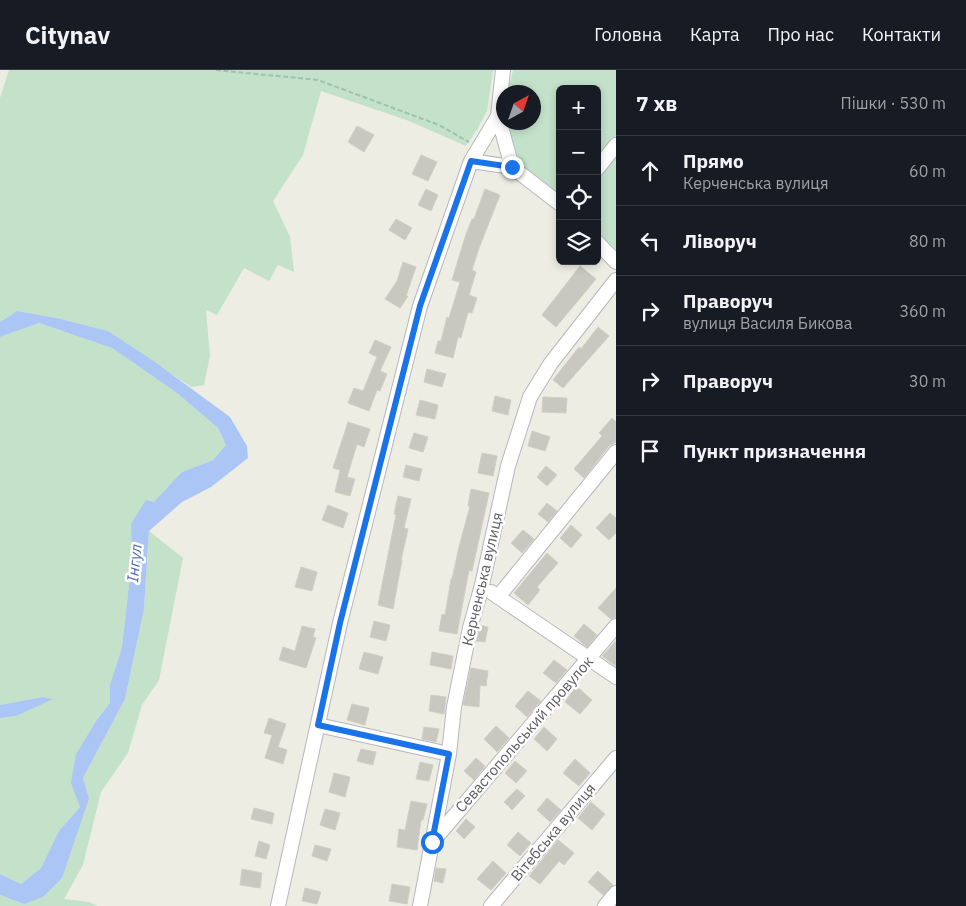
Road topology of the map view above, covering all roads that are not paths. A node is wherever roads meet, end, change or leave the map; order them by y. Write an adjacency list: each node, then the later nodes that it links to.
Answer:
1 (504, 70): 2 (street)
2 (502, 85)
3 (496, 119): 6 (street)
4 (502, 130): 8 (street)
5 (616, 145): 7 (street)
6 (471, 161): 8 (street); 19 (street)
7 (601, 164)
8 (512, 167): 9 (street)
9 (556, 201)
10 (601, 246): 11 (street)
11 (616, 262)
12 (616, 280): 14 (street, Керченська вулиця)
13 (616, 452): 15 (street)
14 (482, 585): 15 (street); 20 (street, Керченська вулиця)
15 (498, 597): 17 (street)
16 (616, 626): 17 (street, Севастопольський провулок)
17 (589, 660): 18 (street); 22 (street, Севастопольський провулок)
18 (616, 677)
19 (318, 725): 20 (street); 24 (street)
20 (449, 754): 22 (street, Керченська вулиця)
21 (616, 758): 26 (street, Вітебська вулиця)
22 (432, 842): 25 (street, Керченська вулиця)
23 (616, 893): 27 (street)
24 (278, 906)
25 (420, 906)
26 (491, 906)
27 (605, 906)

